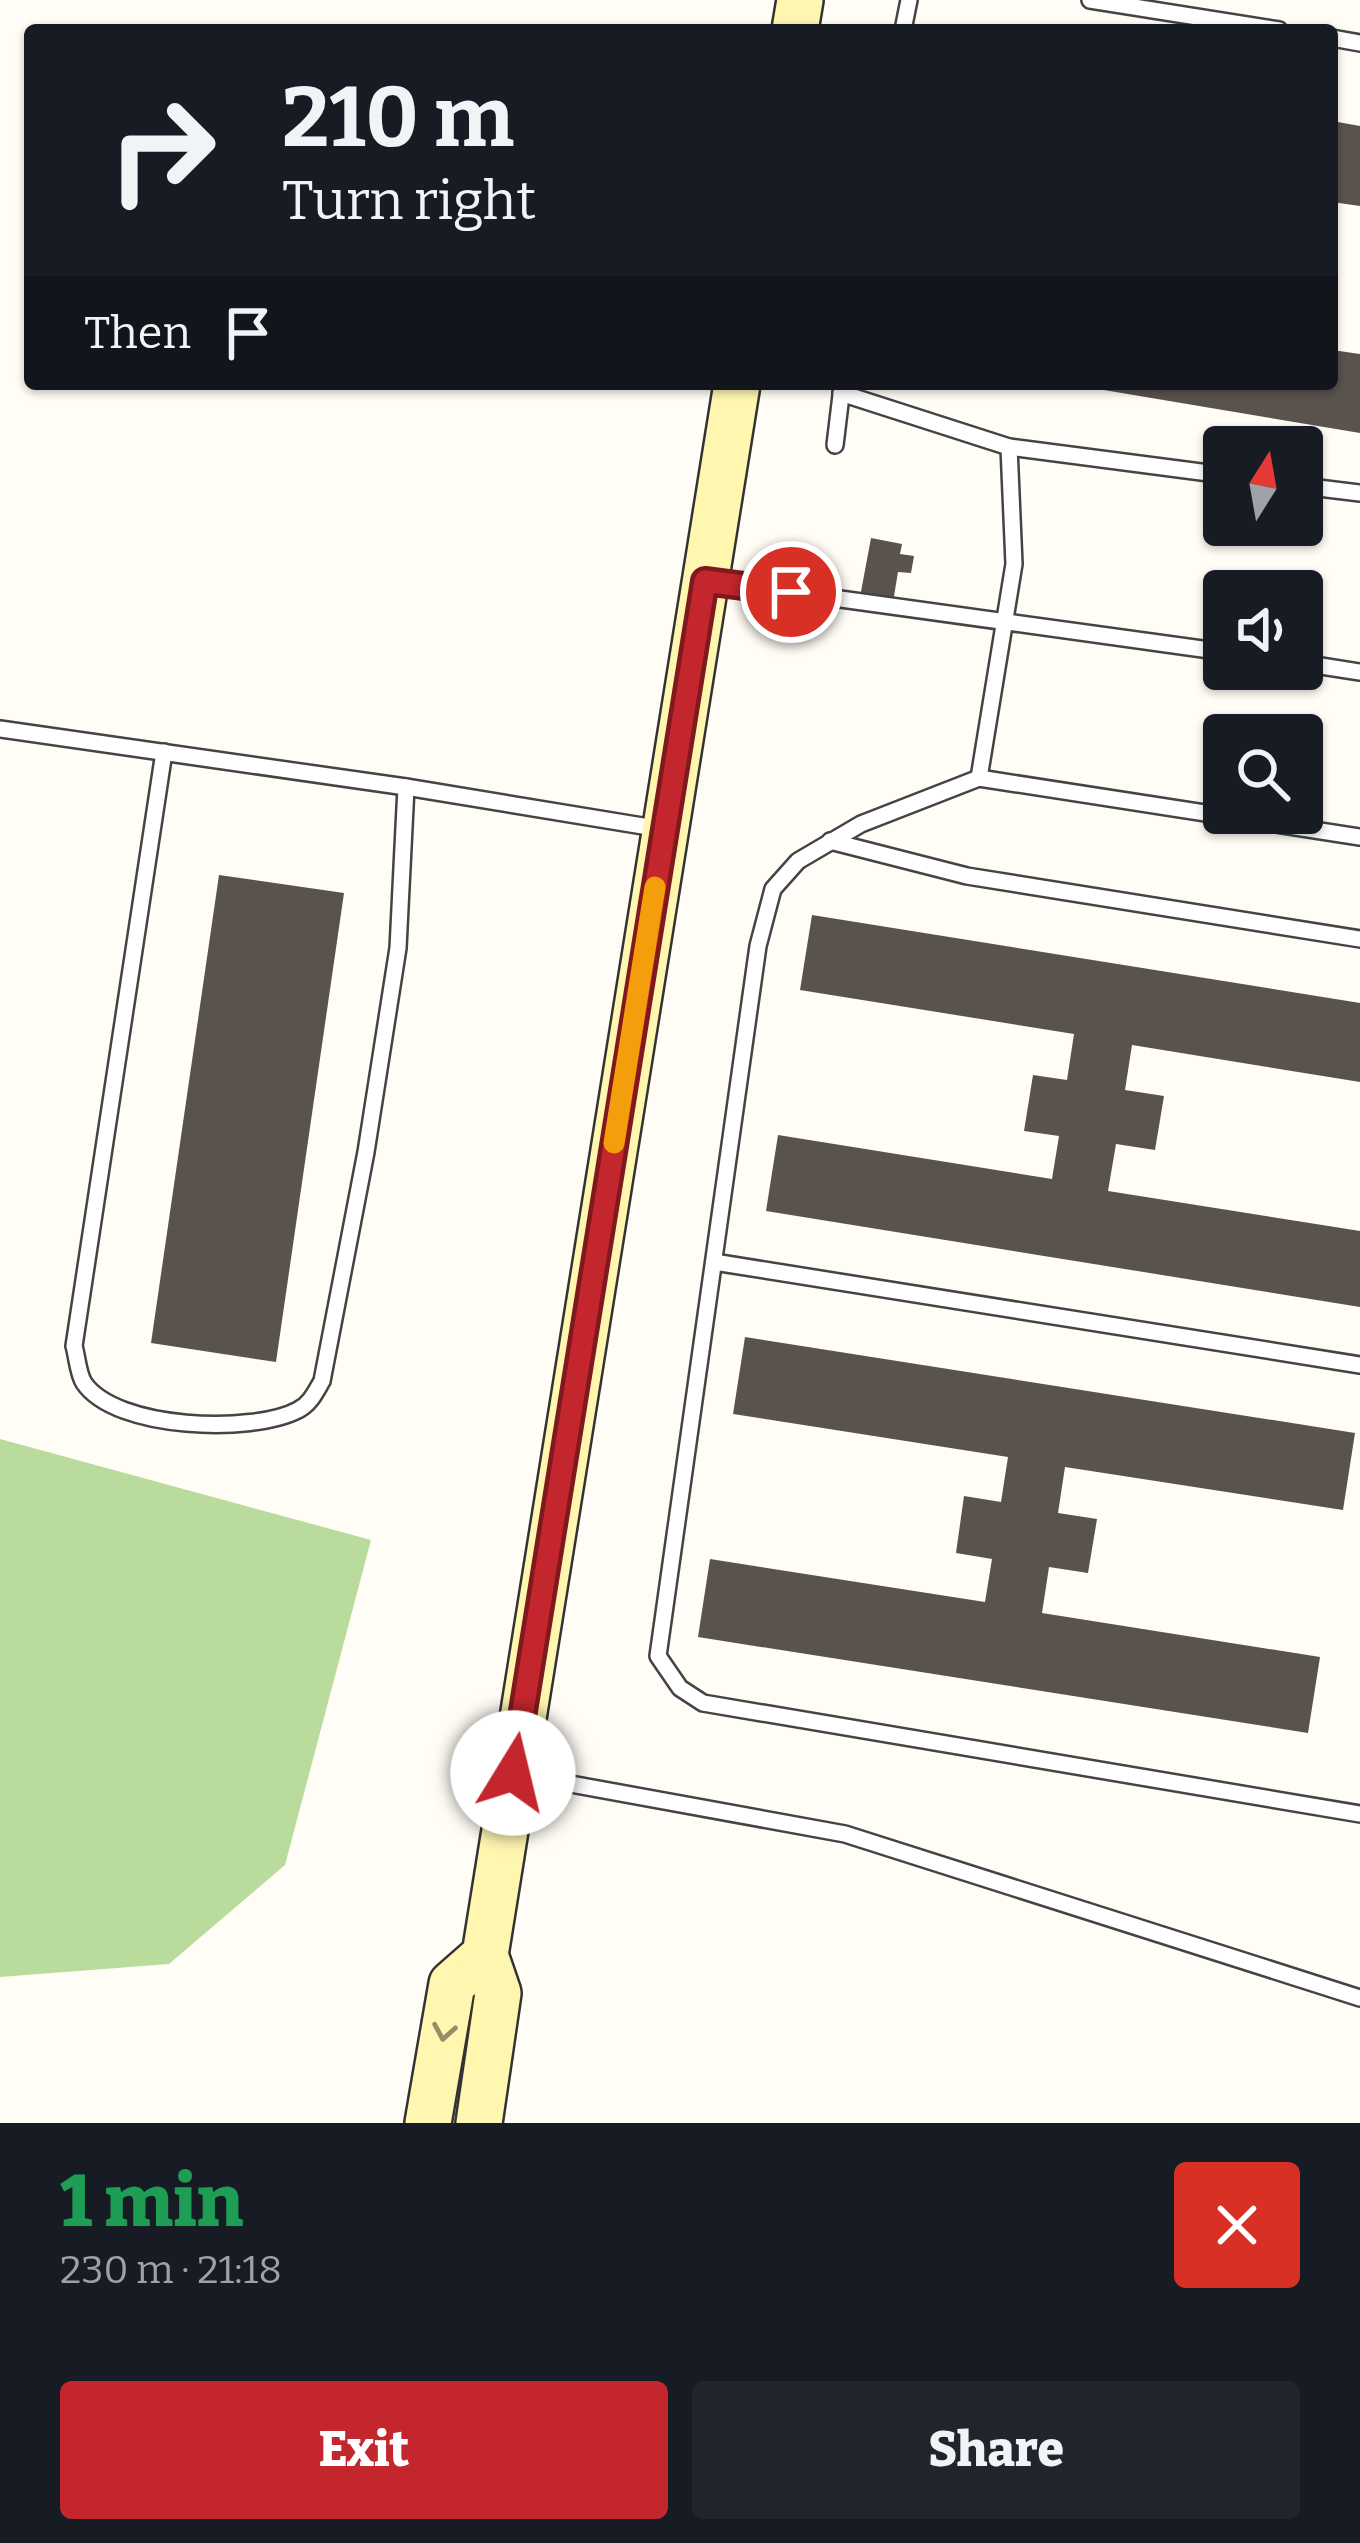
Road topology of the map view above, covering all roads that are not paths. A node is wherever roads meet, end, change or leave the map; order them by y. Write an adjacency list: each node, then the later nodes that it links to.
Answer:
1 (1090, 0): 2 (lane)
2 (1241, 24)
3 (736, 390): 11 (main road)
4 (841, 390): 6 (lane)
5 (847, 390): 7 (lane)
6 (835, 446)
7 (1009, 447): 8 (lane); 12 (lane)
8 (1203, 472)
9 (1323, 489): 10 (lane)
10 (1360, 494)
11 (705, 581): 12 (lane); 20 (main road)
12 (1006, 619): 13 (lane); 18 (lane)
13 (1203, 649)
14 (1323, 666): 15 (lane)
15 (1360, 672)
16 (0, 732): 17 (lane)
17 (164, 752): 19 (lane); 19 (lane)
18 (979, 778): 21 (lane); 22 (lane)
19 (406, 787): 20 (lane)
20 (664, 830): 26 (main road)
21 (1360, 837)
22 (830, 841): 23 (lane); 24 (lane)
23 (1360, 939)
24 (714, 1262): 25 (lane); 27 (lane)
25 (1360, 1366)
26 (513, 1773): 28 (main road); 29 (lane)
27 (1360, 1814)
28 (485, 1955): 30 (main road, one-way to 30); 31 (main road)
29 (1360, 1998)
30 (428, 2123)
31 (479, 2123)

